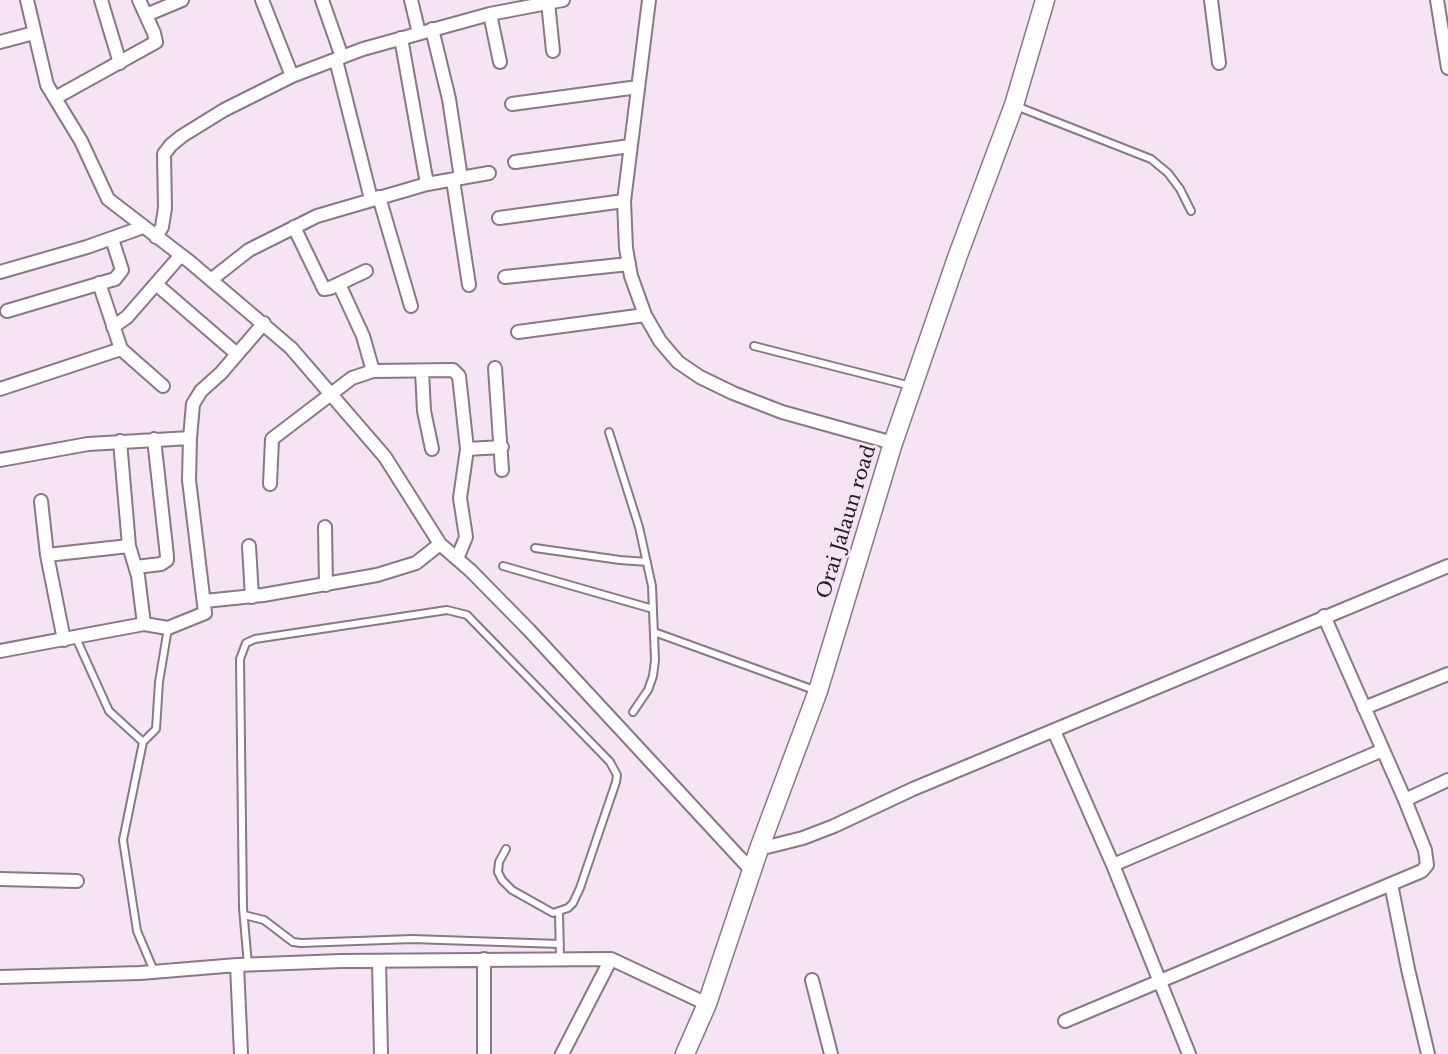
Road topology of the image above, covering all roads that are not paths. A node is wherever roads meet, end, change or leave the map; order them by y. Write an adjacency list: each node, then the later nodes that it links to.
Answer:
1 (27, 0): 18 (street)
2 (102, 0): 24 (street)
3 (139, 0): 16 (street)
4 (182, 0): 16 (street)
5 (262, 0): 27 (street)
6 (322, 0): 22 (street)
7 (411, 0): 17 (street)
8 (563, 0): 14 (street)
9 (649, 0): 28 (street)
10 (1045, 0): 31 (main road, Orai Jalaun road)
11 (1212, 0): 25 (street)
12 (1437, 0): 26 (street)
13 (533, 2): 14 (street); 15 (street)
14 (548, 2): 21 (street)
15 (496, 9): 17 (street); 23 (street)
16 (146, 15): 24 (street)
17 (425, 31): 19 (street); 35 (street)
18 (34, 33): 20 (street); 29 (street)
19 (401, 38): 22 (street); 36 (street)
20 (0, 43)
21 (553, 51)
22 (339, 59): 27 (street); 37 (street)
23 (500, 62)
24 (120, 63): 29 (street)
25 (1219, 63)
26 (1448, 68)
27 (292, 76): 43 (street)
28 (638, 87): 30 (street); 32 (street)
29 (55, 98): 41 (street)
30 (512, 104)
31 (1014, 105): 39 (lane); 68 (main road, Orai Jalaun road)
32 (630, 146): 33 (street); 38 (street)
33 (515, 162)
34 (489, 173): 35 (street)
35 (457, 179): 36 (street); 54 (street)
36 (427, 184): 37 (street)
37 (375, 198): 42 (street); 55 (street)
38 (624, 201): 40 (street); 46 (street)
39 (1191, 211)
40 (499, 218)
41 (143, 227): 43 (street); 44 (street)
42 (294, 227): 50 (street); 53 (street)
43 (156, 237): 45 (street)
44 (112, 239): 48 (street); 51 (street)
45 (181, 255): 50 (street); 52 (street)
46 (629, 264): 49 (street); 57 (street)
47 (366, 271): 53 (street)
48 (0, 272)
49 (505, 277)
50 (212, 279): 58 (street)
51 (99, 283): 56 (street); 59 (street)
52 (156, 284): 59 (street); 63 (street)
53 (340, 284): 65 (street)
54 (469, 285)
55 (411, 306)
56 (7, 311)
57 (645, 314): 60 (street); 75 (street)
58 (264, 323): 63 (street); 70 (street)
59 (113, 327): 62 (street)
60 (518, 332)
61 (754, 346): 68 (lane)
62 (121, 349): 67 (street); 69 (street)
63 (237, 354): 72 (street)
64 (495, 368): 76 (street)
65 (373, 371): 66 (street); 70 (street)
66 (422, 371): 77 (street); 78 (street)
67 (163, 386)
68 (912, 386): 75 (main road, Orai Jalaun road)
69 (0, 389)
70 (332, 394): 81 (street); 84 (street)
71 (609, 432): 90 (lane)
72 (190, 438): 73 (street); 96 (street)
73 (154, 439): 74 (street); 93 (street)
74 (120, 441): 79 (street); 85 (street)
75 (893, 443): 105 (main road, Orai Jalaun road)
76 (502, 447): 78 (street); 80 (street)
77 (432, 449)
78 (467, 449): 89 (street)
79 (0, 460)
80 (502, 470)
81 (270, 484)
82 (41, 501): 88 (street)
83 (325, 527): 94 (street)
84 (440, 544): 89 (street); 94 (street)
85 (129, 546): 88 (street); 93 (street)
86 (249, 546): 95 (street)
87 (535, 548): 90 (lane)
88 (47, 555): 102 (street)
89 (457, 559): 116 (street)
90 (647, 562): 97 (lane)
91 (502, 566): 97 (lane)
92 (1448, 566): 98 (street)
93 (136, 567): 99 (street)
94 (326, 585): 95 (street)
95 (252, 597): 96 (street)
96 (205, 601): 100 (street)
97 (653, 609): 101 (lane)
98 (1324, 616): 106 (street); 108 (street)
99 (145, 625): 100 (street); 102 (street)
100 (168, 628): 109 (lane)
101 (654, 632): 105 (lane); 107 (lane)
102 (70, 639): 103 (street); 109 (lane)
103 (0, 651)
104 (1448, 674): 106 (street)
105 (818, 691): 114 (main road, Orai Jalaun road)
106 (1364, 708): 110 (street)
107 (633, 712)
108 (1054, 731): 114 (street); 115 (street)
109 (143, 742): 128 (lane)
110 (1383, 750): 112 (street); 115 (street)
111 (1448, 780): 112 (street)
112 (1405, 800): 119 (street)
113 (506, 849): 120 (lane)
114 (759, 849): 116 (main road, Orai Jalaun road)
115 (1113, 865): 131 (street)
116 (752, 871): 132 (main road, Orai Jalaun road)
117 (0, 879): 118 (street)
118 (77, 881)
119 (1391, 884): 131 (street); 141 (street)
120 (559, 913): 121 (lane); 122 (lane)
121 (244, 915): 122 (lane); 127 (lane)
122 (560, 944): 123 (lane)
123 (560, 958): 124 (street); 125 (street)
124 (484, 959): 126 (street); 136 (street)
125 (611, 959): 132 (street); 137 (street)
126 (379, 961): 127 (street); 135 (street)
127 (242, 965): 128 (street); 134 (street)
128 (155, 972): 129 (street)
129 (0, 977)
130 (812, 980): 139 (street)
131 (1161, 981): 133 (street); 140 (street)
132 (707, 1004): 138 (main road, Orai Jalaun road)
133 (1065, 1021)
134 (241, 1054)
135 (381, 1054)
136 (484, 1054)
137 (562, 1054)
138 (685, 1054)
139 (831, 1054)
140 (1189, 1054)
141 (1428, 1054)

